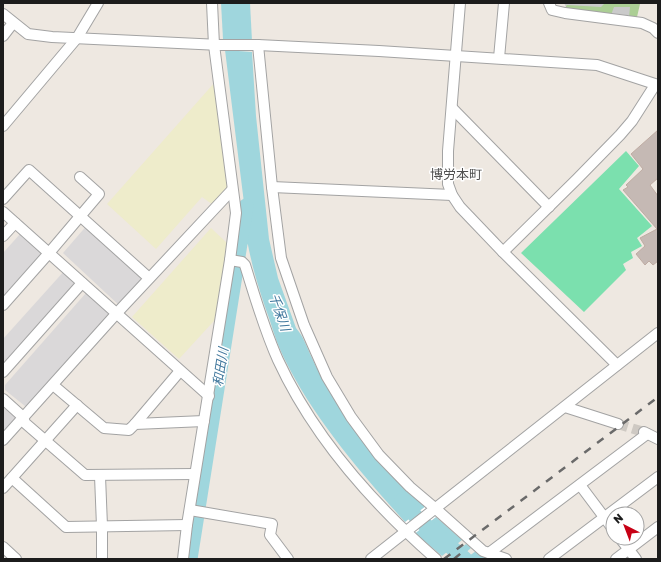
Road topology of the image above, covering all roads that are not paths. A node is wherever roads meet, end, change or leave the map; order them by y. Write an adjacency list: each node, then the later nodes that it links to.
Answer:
1 (98, 3): 10 (street)
2 (212, 3): 11 (street)
3 (460, 3): 13 (street)
4 (504, 3): 14 (street)
5 (548, 3): 8 (street)
6 (3, 14): 7 (street)
7 (12, 22): 9 (street); 10 (street)
8 (658, 33)
9 (3, 36)
10 (77, 38): 11 (street); 17 (street)
11 (217, 45): 12 (street); 20 (street)
12 (256, 45): 13 (street); 19 (street)
13 (455, 55): 14 (street); 16 (street)
14 (499, 58): 15 (street)
15 (657, 85): 23 (street)
16 (452, 108): 21 (street); 23 (street)
17 (3, 126)
18 (80, 177): 25 (street)
19 (272, 187): 21 (street); 57 (street)
20 (232, 190): 30 (street); 31 (street)
21 (452, 195): 28 (street)
22 (3, 199): 25 (street)
23 (549, 207): 28 (street)
24 (3, 212): 26 (street)
25 (80, 216): 29 (street); 31 (street)
26 (15, 223): 27 (street); 29 (street)
27 (3, 236)
28 (503, 252): 36 (street)
29 (49, 253): 32 (street); 33 (street)
30 (235, 261): 40 (street); 63 (street)
31 (149, 278): 34 (street)
32 (82, 283): 34 (street); 38 (street)
33 (3, 305)
34 (116, 314): 37 (street); 39 (street)
35 (658, 333): 36 (street)
36 (617, 365): 43 (street)
37 (180, 371): 40 (street); 46 (street)
38 (3, 372)
39 (53, 384): 42 (street); 44 (street)
40 (209, 396): 45 (street)
41 (3, 400): 44 (street)
42 (76, 405): 46 (street); 50 (street)
43 (565, 407): 47 (street); 57 (street)
44 (23, 417): 49 (street); 50 (street)
45 (204, 421): 46 (street); 51 (street)
46 (135, 424)
47 (618, 424)
48 (658, 439): 55 (street)
49 (3, 440)
50 (45, 441): 52 (street); 54 (street)
51 (196, 474): 52 (street); 58 (street)
52 (100, 476): 61 (street)
53 (658, 477): 59 (street)
54 (12, 478): 56 (street); 61 (street)
55 (580, 485): 59 (street); 67 (street)
56 (3, 488)
57 (434, 510): 63 (street); 67 (street)
58 (192, 511): 60 (street); 71 (street)
59 (604, 517): 75 (street)
60 (187, 525): 61 (street); 70 (street)
61 (102, 526): 69 (street)
62 (658, 527): 66 (street)
63 (407, 531): 72 (street); 73 (street)
64 (627, 546): 66 (street)
65 (3, 547): 68 (street)
66 (629, 549): 76 (street); 77 (street)
67 (489, 553): 74 (street)
68 (16, 559)
69 (102, 559)
70 (183, 559)
71 (288, 559)
72 (371, 559)
73 (436, 559)
74 (506, 559)
75 (549, 559)
76 (616, 559)
77 (636, 559)

